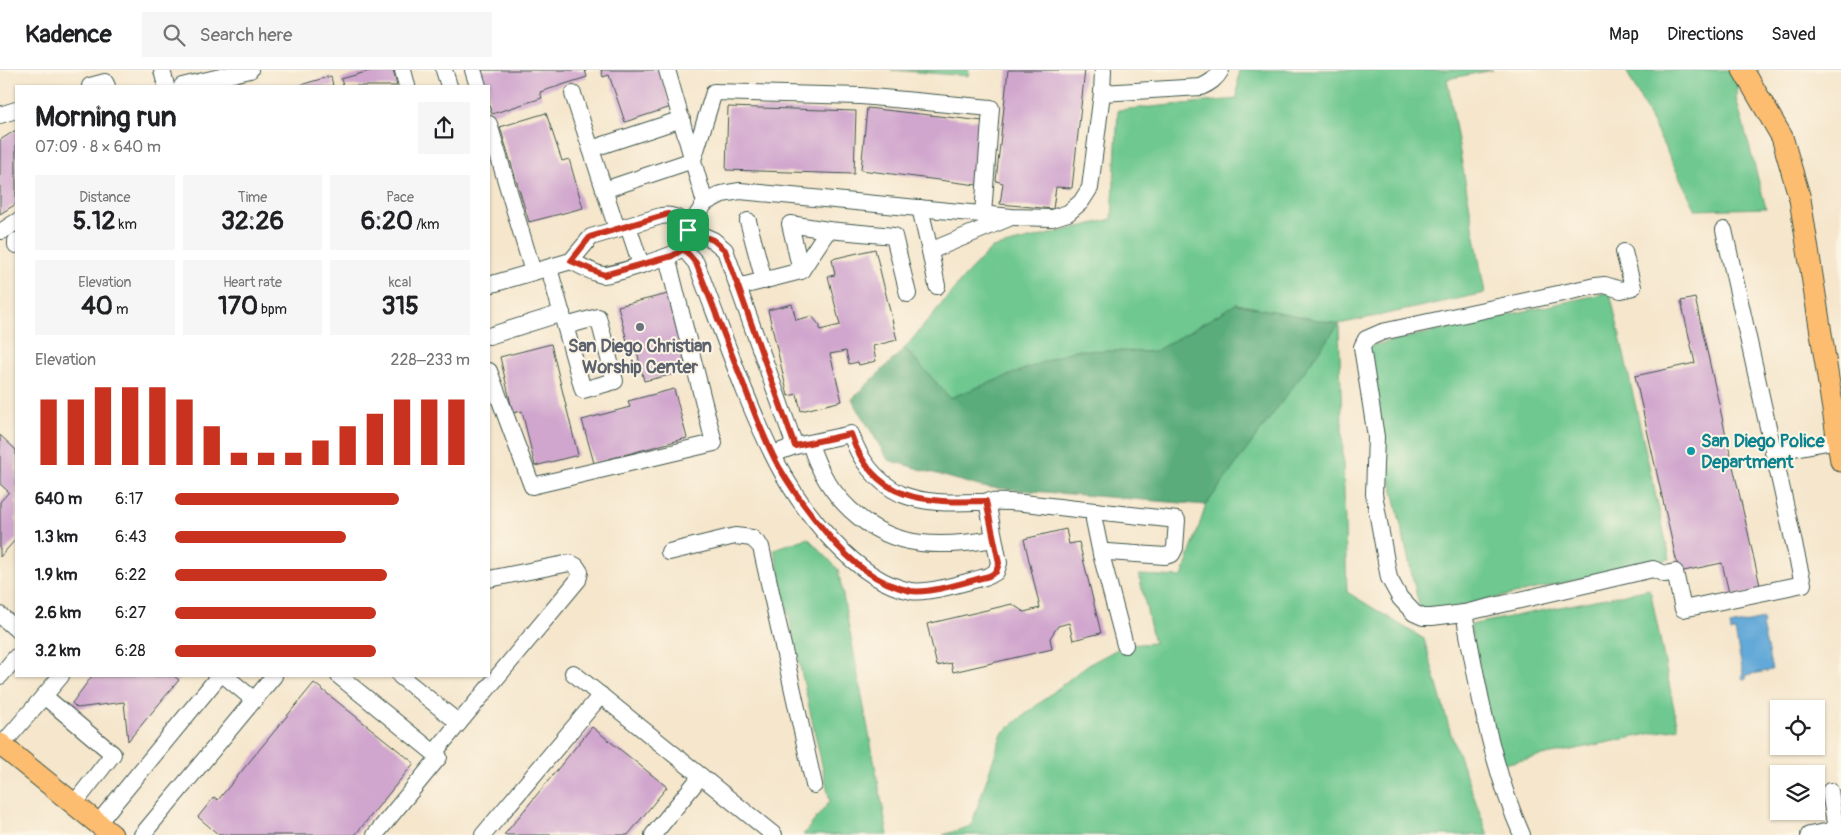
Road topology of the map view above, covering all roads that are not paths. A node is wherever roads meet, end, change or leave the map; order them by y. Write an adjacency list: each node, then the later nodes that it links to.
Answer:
1 (162, 70): 12 (street)
2 (250, 70): 13 (street)
3 (403, 70): 14 (street)
4 (444, 70): 15 (street)
5 (473, 70): 16 (street)
6 (667, 70): 21 (street)
7 (1103, 70): 17 (street)
8 (1221, 70): 17 (street)
9 (1743, 70): 54 (main road)
10 (94, 85): 11 (street)
11 (106, 85)
12 (166, 85)
13 (186, 85)
14 (407, 85)
15 (448, 85)
16 (478, 85)
17 (1102, 93): 29 (street)
18 (574, 94): 23 (street)
19 (15, 110): 20 (street)
20 (0, 115)
21 (682, 119): 23 (street); 24 (street)
22 (490, 127): 45 (street)
23 (591, 149): 25 (street)
24 (693, 160): 25 (street); 26 (street); 28 (street)
25 (604, 190): 32 (street)
26 (705, 203): 27 (street); 33 (street)
27 (920, 208): 28 (street); 38 (street)
28 (983, 214): 29 (street)
29 (1012, 217): 38 (street)
30 (748, 221): 46 (street)
31 (15, 223): 36 (street)
32 (622, 227): 33 (street); 41 (street); 42 (street)
33 (688, 230): 37 (street); 49 (street)
34 (828, 230): 44 (street); 44 (street); 50 (street)
35 (1724, 230): 55 (street)
36 (2, 231)
37 (684, 249): 40 (street); 56 (street)
38 (930, 251): 48 (street)
39 (1624, 252): 63 (street)
40 (667, 257): 42 (street); 52 (street)
41 (571, 261): 42 (street); 43 (street)
42 (641, 264)
43 (549, 268): 45 (street); 51 (street)
44 (800, 270): 46 (street)
45 (533, 272): 47 (street)
46 (764, 280): 49 (street)
47 (490, 285)
48 (937, 286)
49 (738, 287): 53 (street)
50 (908, 294)
51 (490, 336)
52 (490, 374)
53 (803, 444): 56 (street); 57 (street); 59 (street)
54 (1839, 450): 55 (street)
55 (1774, 452): 63 (street)
56 (773, 454): 59 (street)
57 (986, 501): 58 (street); 59 (street)
58 (1096, 511): 61 (street); 61 (street)
59 (994, 539)
60 (669, 552): 83 (street)
61 (1101, 554): 66 (street)
62 (490, 579): 79 (street)
63 (1464, 613): 93 (street)
64 (0, 615): 65 (street)
65 (15, 628)
66 (1125, 645)
67 (15, 658): 69 (street)
68 (573, 673): 76 (street)
69 (0, 676)
70 (60, 677): 77 (street)
71 (218, 677): 86 (street)
72 (226, 677): 78 (street)
73 (273, 677): 78 (street)
74 (340, 677): 81 (street)
75 (401, 677): 79 (street)
76 (601, 695): 82 (street); 90 (street)
77 (44, 696): 80 (street); 85 (street)
78 (254, 700): 88 (street)
79 (459, 723): 81 (street)
80 (1, 745): 85 (main road)
81 (434, 753): 89 (street)
82 (701, 776): 91 (street); 92 (street)
83 (814, 785)
84 (1830, 790): 87 (street)
85 (74, 804): 86 (main road)
86 (105, 829)
87 (1838, 830): 94 (street)
88 (142, 835)
89 (374, 835)
90 (484, 835)
91 (653, 835)
92 (774, 835)
93 (1522, 835)
94 (1809, 835)

